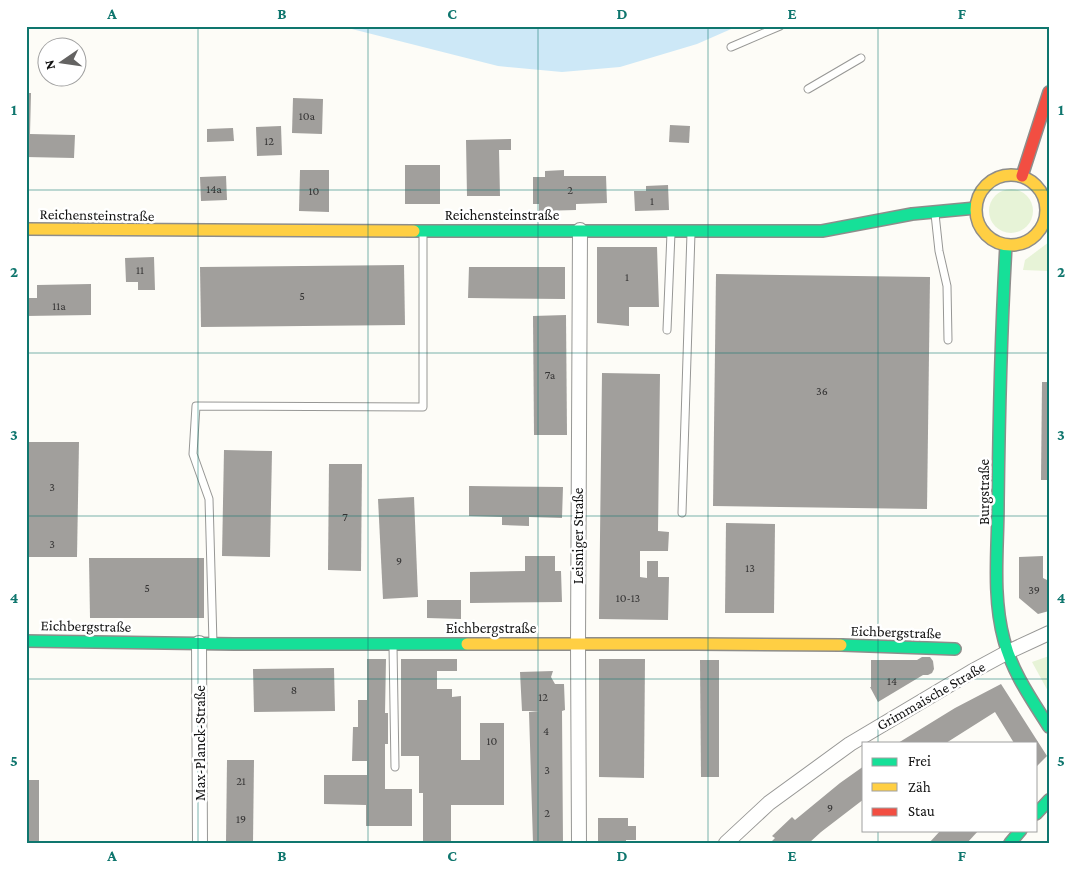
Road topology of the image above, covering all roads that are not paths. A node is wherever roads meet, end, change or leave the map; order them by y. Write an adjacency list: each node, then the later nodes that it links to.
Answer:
1 (780, 26): 2 (lane)
2 (731, 47)
3 (861, 58): 4 (lane)
4 (808, 89)
5 (1049, 92): 6 (street)
6 (1022, 176): 7 (street); 9 (street)
7 (976, 208): 8 (street, Reichensteinstraße); 15 (street)
8 (935, 212): 14 (street, Reichensteinstraße); 17 (lane)
9 (1048, 212): 15 (street)
10 (26, 229): 11 (street, Reichensteinstraße)
11 (423, 230): 12 (street, Reichensteinstraße); 22 (lane)
12 (580, 230): 13 (street, Reichensteinstraße); 21 (street, Leisniger Straße)
13 (671, 230): 14 (street, Reichensteinstraße); 16 (lane)
14 (691, 230): 18 (lane)
15 (1006, 245): 25 (street, Burgstraße)
16 (667, 330)
17 (948, 340)
18 (682, 513)
19 (1049, 633): 25 (street, Grimmaische Straße)
20 (26, 641): 22 (street, Eichbergstraße)
21 (578, 642): 23 (street, Eichbergstraße); 24 (street, Eichbergstraße); 32 (street, Leisniger Straße)
22 (206, 643): 23 (street, Eichbergstraße); 31 (street, Max-Planck-Straße)
23 (393, 644): 27 (lane)
24 (956, 649)
25 (1008, 652): 26 (street, Burgstraße); 33 (street, Grimmaische Straße)
26 (1049, 727)
27 (395, 767)
28 (1049, 800): 29 (street)
29 (1038, 812)
30 (1019, 832): 34 (street)
31 (200, 843)
32 (579, 843)
33 (726, 843)
34 (1010, 843)

